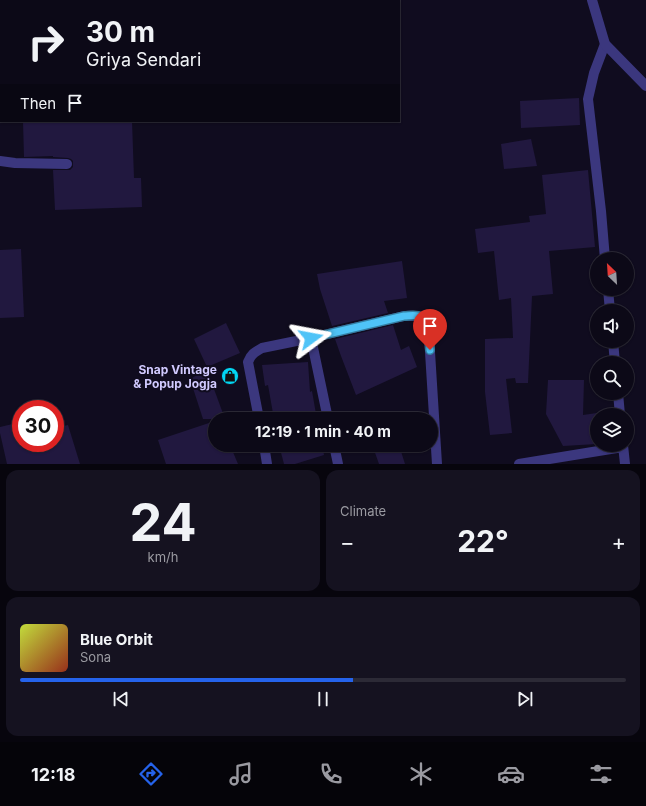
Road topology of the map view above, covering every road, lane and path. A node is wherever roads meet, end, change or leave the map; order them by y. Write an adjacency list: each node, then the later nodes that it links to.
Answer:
1 (592, 0): 2 (street)
2 (605, 44): 3 (street); 6 (street)
3 (646, 86)
4 (0, 160): 5 (street)
5 (67, 164)
6 (604, 252)
7 (311, 338): 8 (street); 9 (street); 16 (street)
8 (258, 412)
9 (327, 412)
10 (265, 452): 14 (street)
11 (335, 452): 15 (street)
12 (590, 452): 17 (street)
13 (624, 452): 18 (street)
14 (267, 464)
15 (338, 464)
16 (437, 464)
17 (519, 464)
18 (626, 464)

